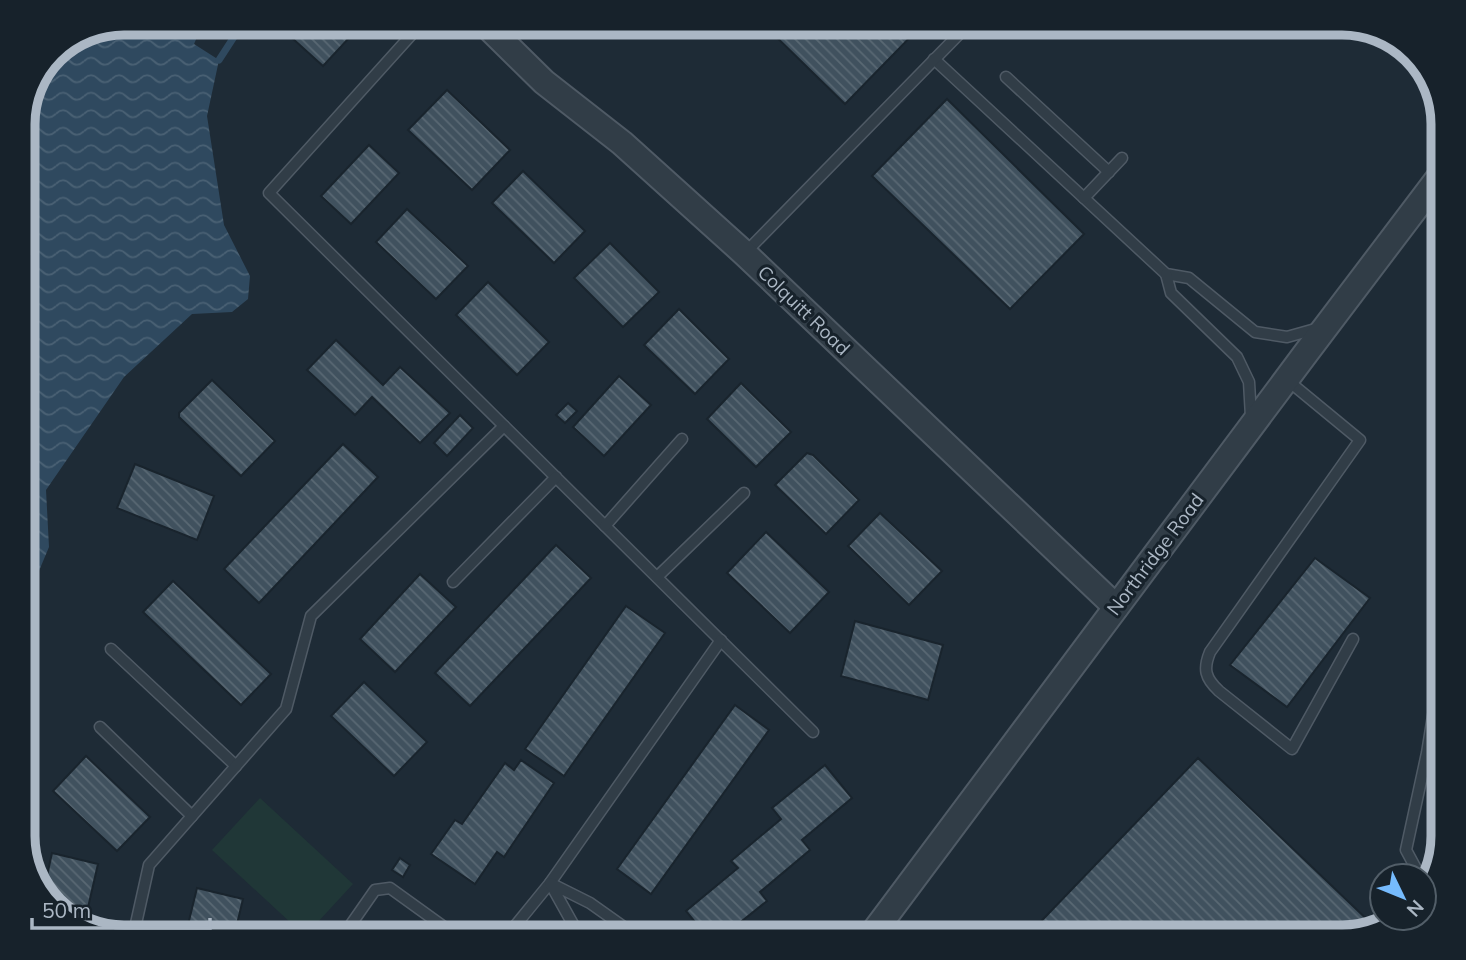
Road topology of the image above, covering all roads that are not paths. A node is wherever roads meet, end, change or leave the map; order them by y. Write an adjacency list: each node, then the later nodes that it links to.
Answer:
1 (411, 35): 16 (lane)
2 (496, 35): 12 (street, Colquitt Road)
3 (958, 35): 4 (lane)
4 (934, 59): 9 (lane); 12 (lane)
5 (1006, 77): 7 (lane)
6 (1122, 158): 7 (lane)
7 (1109, 172): 9 (lane)
8 (1431, 188): 10 (street, Northridge Road)
9 (1084, 198): 13 (lane)
10 (1421, 202): 11 (lane); 14 (street, Northridge Road)
11 (1431, 210)
12 (744, 253): 24 (street, Colquitt Road)
13 (1166, 274): 14 (lane); 17 (lane)
14 (1326, 327): 15 (street, Northridge Road)
15 (1286, 379): 17 (street, Northridge Road); 25 (lane)
16 (504, 426): 19 (lane); 31 (lane)
17 (1251, 426): 24 (street, Northridge Road)
18 (682, 439): 21 (lane)
19 (556, 477): 21 (lane); 23 (lane)
20 (744, 493): 22 (lane)
21 (605, 526): 22 (lane)
22 (657, 577): 26 (lane)
23 (453, 582)
24 (1116, 607): 41 (street, Northridge Road)
25 (1353, 639)
26 (721, 640): 30 (lane); 34 (lane)
27 (111, 649): 31 (lane)
28 (100, 727): 32 (lane)
29 (1431, 728): 33 (lane)
30 (813, 732)
31 (236, 766): 32 (lane)
32 (192, 816): 35 (lane)
33 (1412, 862)
34 (550, 883): 38 (lane); 39 (lane); 40 (lane)
35 (136, 925)
36 (351, 925): 37 (lane)
37 (441, 925)
38 (516, 925)
39 (573, 925)
40 (621, 925)
41 (879, 925)

